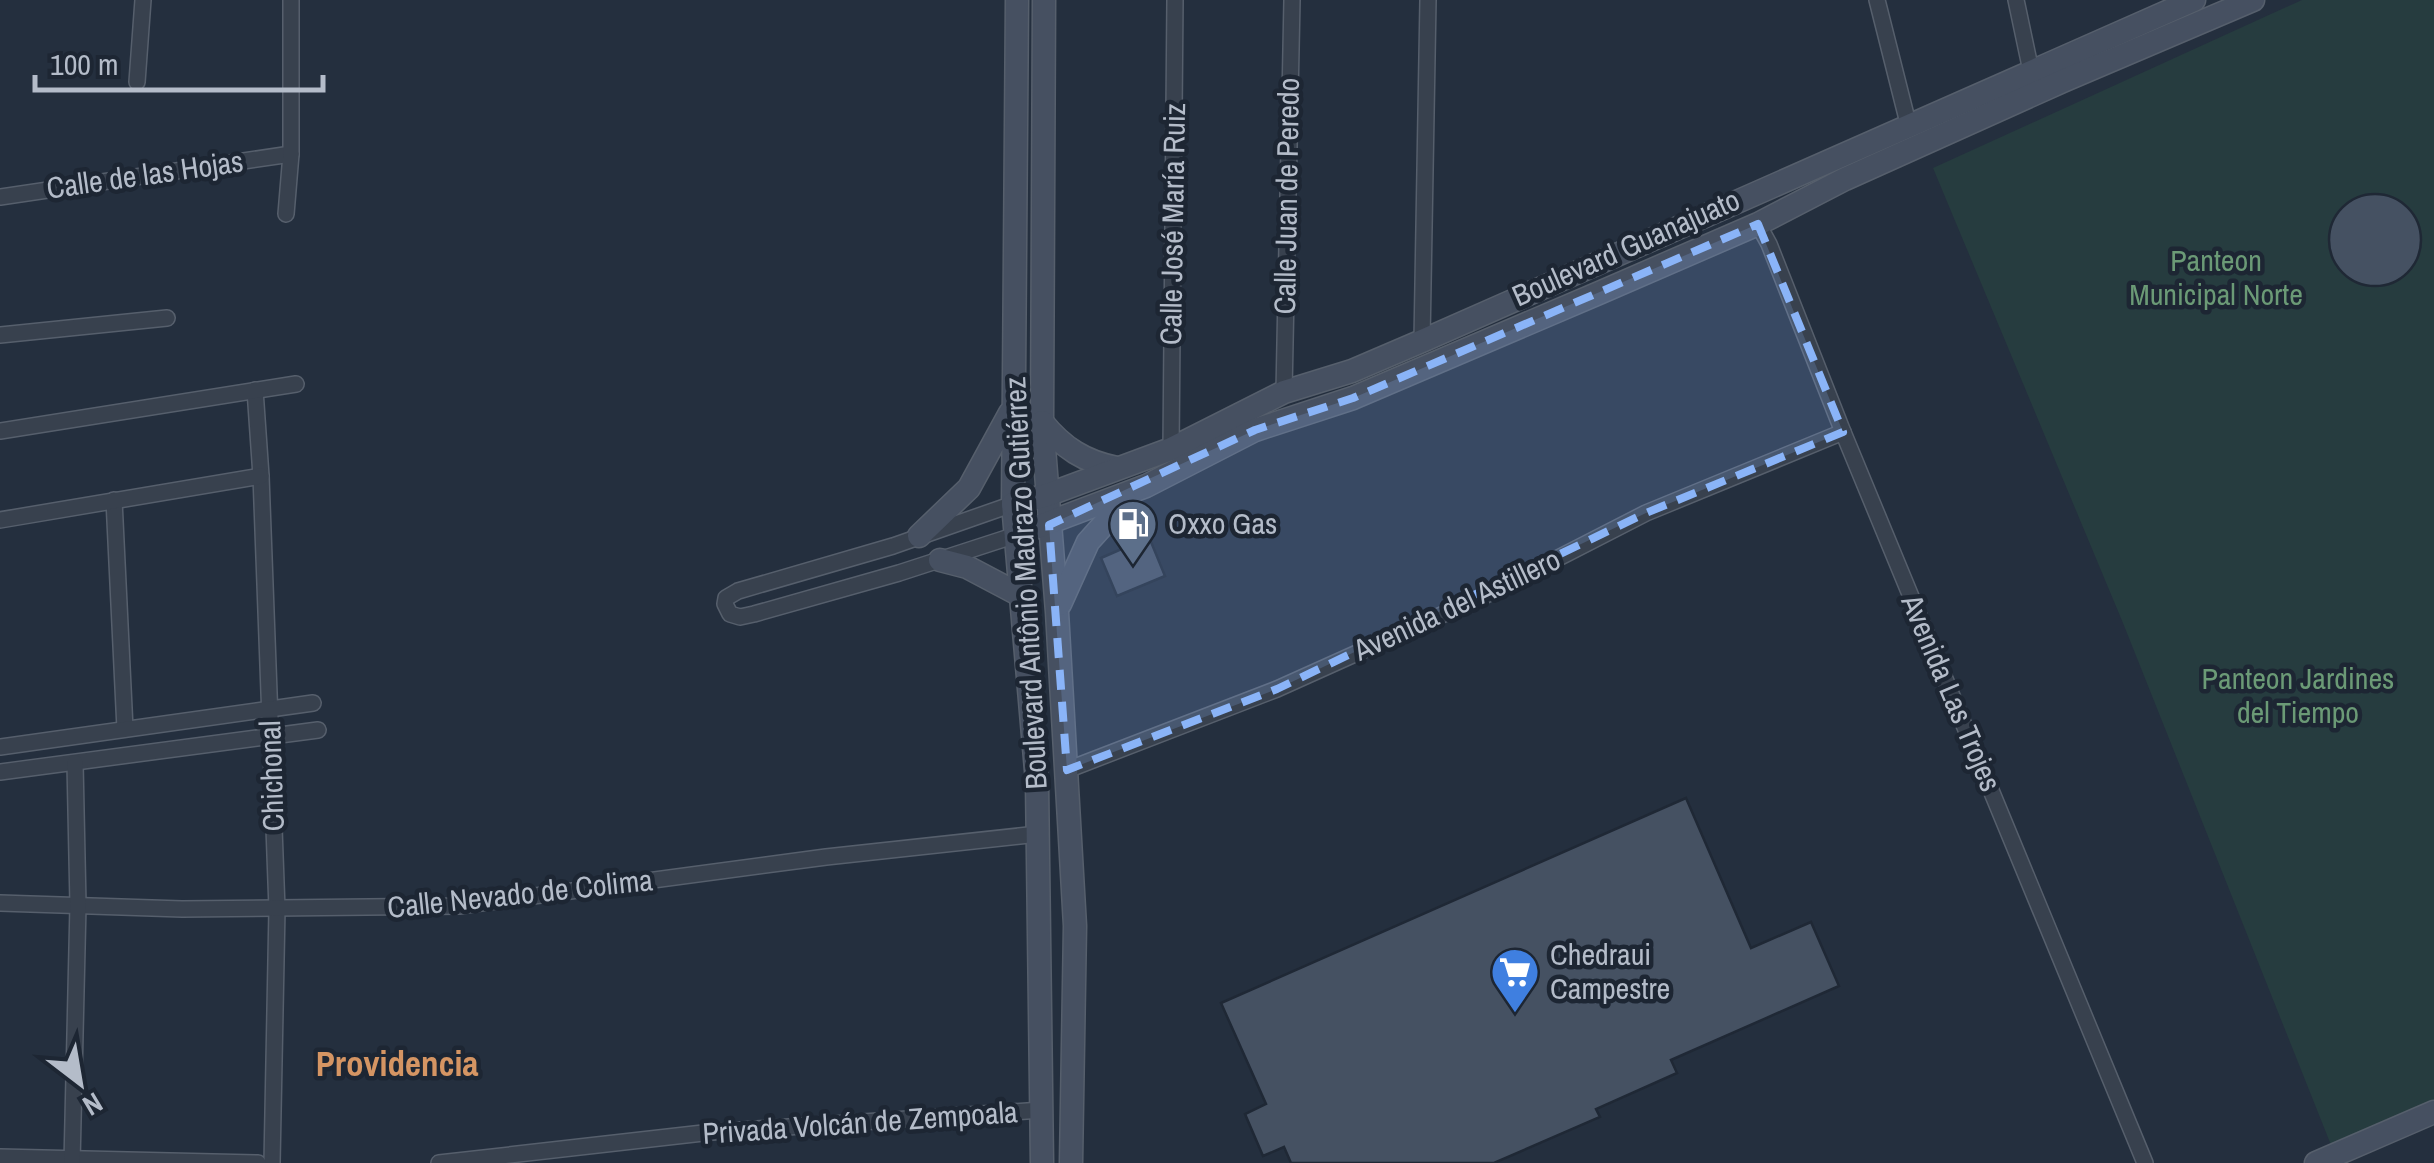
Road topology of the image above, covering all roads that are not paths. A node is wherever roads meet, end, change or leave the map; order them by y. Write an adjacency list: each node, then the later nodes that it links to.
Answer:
1 (143, 0): 14 (street)
2 (291, 0): 16 (street)
3 (1016, 0): 26 (street, Boulevard Antônio Madrazo Gutiérrez)
4 (1044, 0): 27 (street, Boulevard Antônio Madrazo Gutiérrez)
5 (1175, 0): 30 (street, Calle José María Ruiz)
6 (1292, 0): 25 (street, Calle Juan de Peredo)
7 (1428, 0): 22 (street)
8 (1876, 0): 15 (street)
9 (2016, 0): 13 (street)
10 (2194, 0): 12 (street, Boulevard Guanajuato)
11 (2253, 0): 19 (street, Boulevard Guanajuato)
12 (2159, 7): 13 (street, Boulevard Guanajuato)
13 (2032, 71): 15 (street, Boulevard Guanajuato)
14 (137, 82)
15 (1909, 126): 22 (street, Boulevard Guanajuato)
16 (290, 154): 17 (street, Calle de las Hojas); 18 (street)
17 (0, 197)
18 (286, 214)
19 (1758, 224): 29 (street, Avenida Las Trojes); 33 (street, Boulevard Guanajuato)
20 (167, 318): 21 (street)
21 (0, 336)
22 (1422, 341): 25 (street, Boulevard Guanajuato)
23 (296, 384): 24 (street)
24 (255, 390): 28 (street); 32 (street, Chichonal)
25 (1284, 392): 30 (street, Boulevard Guanajuato)
26 (1012, 410): 36 (street, Boulevard Antônio Madrazo Gutiérrez); 40 (street)
27 (1042, 422): 31 (street); 34 (street, Boulevard Antônio Madrazo Gutiérrez)
28 (0, 431)
29 (1843, 432): 51 (street, Avenida del Astillero); 66 (street, Avenida Las Trojes)
30 (1171, 449): 31 (street, Boulevard Guanajuato)
31 (1117, 468): 34 (street, Boulevard Guanajuato)
32 (261, 476): 35 (street); 45 (street, Chichonal)
33 (1135, 491): 38 (street, Boulevard Guanajuato); 43 (street)
34 (1046, 495): 36 (street, Boulevard Guanajuato); 38 (street, Boulevard Antônio Madrazo Gutiérrez)
35 (114, 500): 37 (street); 46 (street)
36 (1013, 504): 39 (street, Boulevard Antônio Madrazo Gutiérrez); 40 (street)
37 (0, 520)
38 (1049, 524): 39 (street, Boulevard Guanajuato); 43 (street, Boulevard Antônio Madrazo Gutiérrez)
39 (1016, 535): 41 (street); 42 (street, Boulevard Antônio Madrazo Gutiérrez)
40 (920, 536): 41 (street)
41 (940, 560): 42 (street)
42 (1020, 595): 53 (street, Boulevard Antônio Madrazo Gutiérrez)
43 (1057, 612): 51 (street, Boulevard Antônio Madrazo Gutiérrez)
44 (313, 703): 45 (street)
45 (270, 708): 46 (street); 48 (street, Chichonal)
46 (125, 729): 49 (street)
47 (318, 730): 48 (street)
48 (270, 735): 50 (street); 56 (street, Chichonal)
49 (0, 747)
50 (75, 763): 52 (street); 55 (street)
51 (1068, 770): 65 (street, Boulevard Antônio Madrazo Gutiérrez)
52 (0, 772)
53 (1038, 834): 56 (street, Calle Nevado de Colima); 57 (street, Boulevard Antônio Madrazo Gutiérrez)
54 (0, 903): 55 (street, Calle Nevado de Colima)
55 (78, 905): 56 (street, Calle Nevado de Colima); 60 (street)
56 (277, 909): 62 (street, Chichonal)
57 (1042, 1110): 63 (street, Privada Volcán de Zempoala); 64 (street, Boulevard Antônio Madrazo Gutiérrez)
58 (2434, 1112): 67 (street)
59 (0, 1157): 60 (street)
60 (72, 1160): 61 (street)
61 (258, 1163)
62 (272, 1163)
63 (439, 1163)
64 (1042, 1163)
65 (1071, 1163)
66 (2145, 1163)
67 (2316, 1163)

